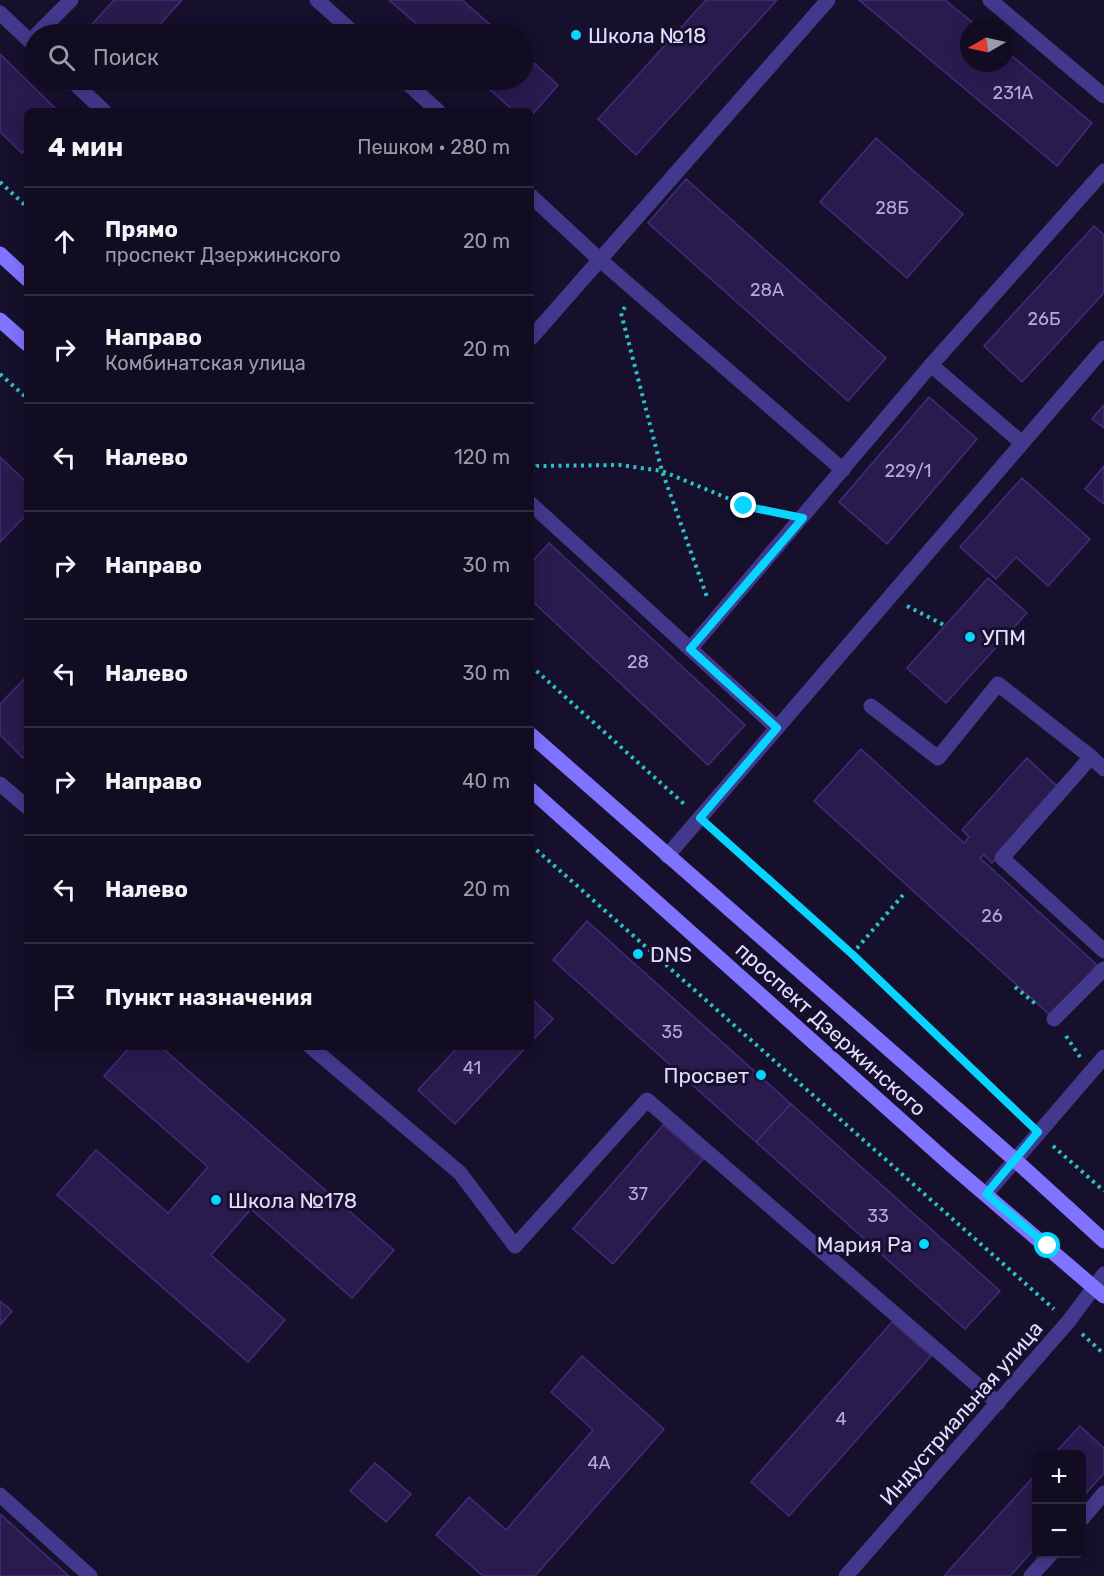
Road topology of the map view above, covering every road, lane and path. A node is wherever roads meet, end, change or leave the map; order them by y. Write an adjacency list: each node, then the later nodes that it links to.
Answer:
1 (71, 0): 6 (street)
2 (317, 0): 7 (street)
3 (828, 0): 19 (street)
4 (990, 0): 11 (street)
5 (0, 13): 8 (street)
6 (48, 24)
7 (344, 24)
8 (24, 31)
9 (82, 90): 12 (street)
10 (415, 90): 13 (street)
11 (1104, 96)
12 (101, 108)
13 (435, 108)
14 (1104, 171): 26 (street)
15 (0, 182): 17 (path)
16 (534, 199): 19 (street)
17 (24, 204)
18 (0, 254): 20 (main road)
19 (599, 259): 21 (street); 23 (street)
20 (24, 276)
21 (636, 291): 31 (street); 32 (path)
22 (0, 320): 24 (main road)
23 (534, 335)
24 (24, 341)
25 (1104, 348): 29 (street)
26 (931, 365): 29 (street); 31 (street)
27 (0, 374): 28 (path)
28 (24, 395)
29 (1022, 443): 35 (street)
30 (534, 469): 32 (path)
31 (843, 470): 34 (street)
32 (662, 471): 34 (path); 36 (path)
33 (534, 507): 38 (street)
34 (803, 518): 36 (street)
35 (890, 597): 37 (path); 41 (street)
36 (715, 621): 38 (street)
37 (944, 625)
38 (690, 649): 41 (street)
39 (534, 669): 48 (path)
40 (871, 706): 43 (street)
41 (777, 728): 48 (street)
42 (534, 738): 50 (main road, проспект Дзержинского)
43 (1091, 757): 44 (street); 52 (street)
44 (1104, 769)
45 (0, 784): 47 (street)
46 (534, 793): 61 (main road, проспект Дзержинского)
47 (24, 804)
48 (700, 818): 50 (street); 53 (path)
49 (534, 848): 65 (path)
50 (667, 856): 59 (main road, проспект Дзержинского)
51 (903, 895): 53 (path)
52 (1104, 951)
53 (852, 954): 58 (path)
54 (1104, 969): 55 (street)
55 (1054, 1019)
56 (315, 1050): 67 (street)
57 (1104, 1057): 58 (street)
58 (1038, 1132): 59 (street); 60 (path)
59 (1014, 1159): 61 (street); 62 (main road, проспект Дзержинского)
60 (1104, 1191)
61 (986, 1194): 64 (main road, проспект Дзержинского)
62 (1104, 1241)
63 (1104, 1275): 64 (street, Индустриальная улица)
64 (1099, 1292): 65 (street, Индустриальная улица)
65 (1068, 1322): 66 (path); 67 (street, Индустриальная улица)
66 (1104, 1353)
67 (998, 1403): 73 (street, Индустриальная улица)
68 (1104, 1493): 70 (street)
69 (0, 1495): 72 (street)
70 (1086, 1514)
71 (1047, 1558): 74 (street)
72 (90, 1576)
73 (846, 1576)
74 (1031, 1576)

